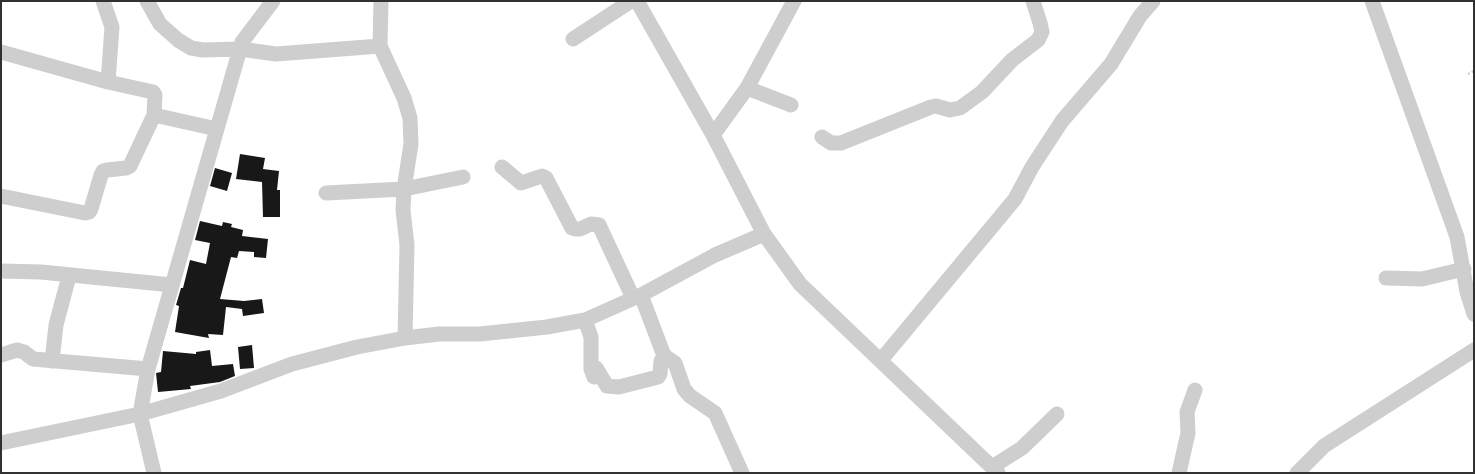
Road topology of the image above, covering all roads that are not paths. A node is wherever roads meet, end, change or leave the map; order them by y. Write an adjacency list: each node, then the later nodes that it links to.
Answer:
1 (103, 1): 15 (street)
2 (147, 1): 13 (street)
3 (273, 1): 13 (street)
4 (381, 1): 12 (street)
5 (631, 1): 11 (street)
6 (638, 1): 20 (street)
7 (794, 1): 16 (street)
8 (1033, 1): 21 (street)
9 (1153, 1): 40 (street)
10 (1372, 1): 28 (street)
11 (573, 39)
12 (380, 46): 13 (street); 24 (street)
13 (240, 49): 19 (street)
14 (1, 52): 15 (street)
15 (108, 82): 18 (street)
16 (747, 88): 17 (street); 20 (street)
17 (791, 105)
18 (154, 115): 19 (street); 26 (street)
19 (217, 129): 32 (street)
20 (713, 136): 27 (street)
21 (822, 137)
22 (502, 167): 33 (street)
23 (463, 177): 24 (street)
24 (404, 189): 25 (street); 36 (street)
25 (326, 193)
26 (1, 196)
27 (764, 234): 33 (street); 40 (street)
28 (1464, 269): 31 (street); 34 (street)
29 (1, 271): 30 (street)
30 (69, 276): 32 (street); 41 (street)
31 (1386, 278)
32 (172, 285): 42 (street)
33 (637, 296): 35 (street); 39 (street)
34 (1474, 314)
35 (585, 320): 36 (street); 43 (street)
36 (405, 338): 46 (street)
37 (1474, 350): 53 (street)
38 (1, 355): 41 (street)
39 (665, 356): 43 (street); 51 (street)
40 (881, 360): 49 (street)
41 (52, 361): 42 (street)
42 (148, 369): 46 (street)
43 (591, 369): 45 (street)
44 (1195, 390): 52 (street)
45 (600, 393)
46 (140, 414): 48 (street); 50 (street)
47 (1057, 414): 49 (street)
48 (1, 443)
49 (995, 470)
50 (154, 473)
51 (742, 473)
52 (1179, 473)
53 (1297, 473)

